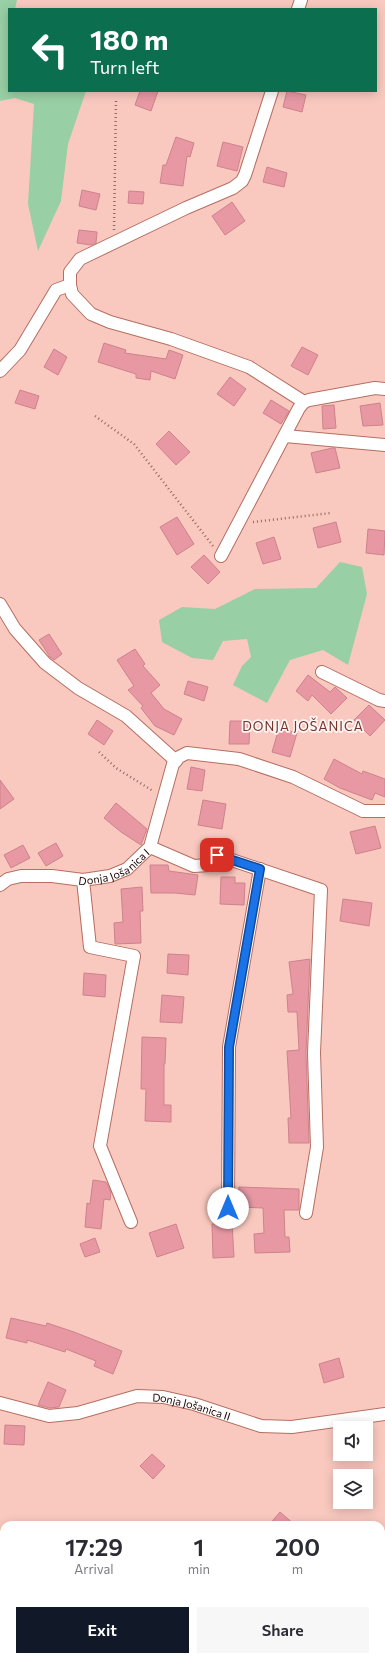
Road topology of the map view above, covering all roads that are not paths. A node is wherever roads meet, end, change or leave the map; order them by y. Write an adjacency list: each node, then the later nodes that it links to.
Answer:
1 (272, 92): 2 (street)
2 (70, 285): 3 (street); 5 (street)
3 (0, 370)
4 (385, 388): 5 (street)
5 (304, 402): 6 (street)
6 (285, 436): 7 (street); 8 (street)
7 (385, 445)
8 (221, 556)
9 (0, 604): 12 (street)
10 (322, 672): 11 (street)
11 (385, 701)
12 (176, 761): 13 (street); 14 (street, Donja Jošanica I)
13 (385, 811)
14 (150, 847): 15 (street); 16 (street, Donja Jošanica I)
15 (260, 869): 18 (street); 19 (street)
16 (83, 880): 17 (street, Donja Jošanica I); 20 (street)
17 (0, 884)
18 (228, 1208)
19 (306, 1213)
20 (131, 1222)
21 (0, 1403): 22 (street, Donja Jošanica II)
22 (385, 1414)

